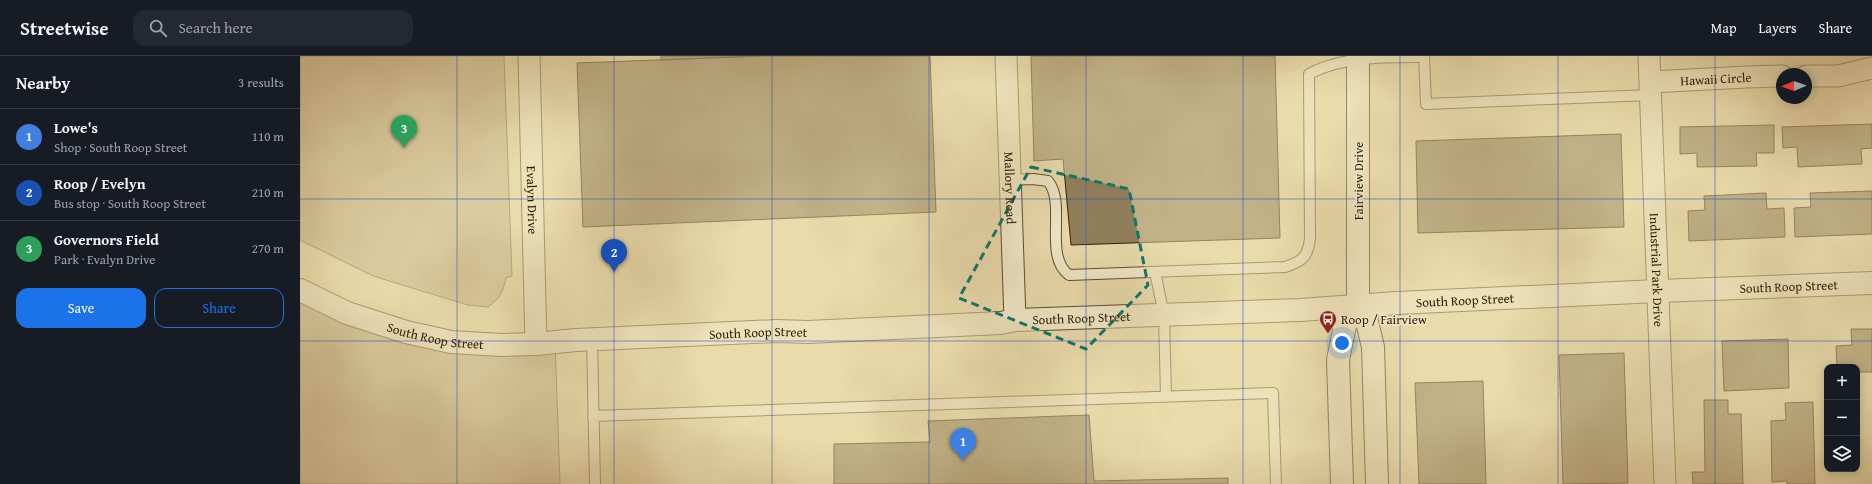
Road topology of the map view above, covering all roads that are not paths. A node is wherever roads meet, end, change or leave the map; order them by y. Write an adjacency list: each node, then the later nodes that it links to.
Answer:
1 (529, 56): 19 (street, Evalyn Drive)
2 (1006, 56): 10 (street, Mallory Road)
3 (1424, 56): 5 (lane); 9 (lane)
4 (1649, 56): 9 (street, Industrial Park Drive)
5 (1358, 57): 11 (lane); 15 (street, Fairview Drive)
6 (1872, 68): 7 (street)
7 (1812, 76)
8 (1776, 77): 9 (street, Hawaii Circle)
9 (1651, 89): 14 (street, Industrial Park Drive)
10 (1010, 180): 11 (lane); 17 (street, Mallory Road)
11 (1155, 272): 16 (lane)
12 (1872, 283): 14 (street, South Roop Street)
13 (300, 290): 19 (street, South Roop Street)
14 (1658, 290): 15 (street, South Roop Street); 26 (street, Industrial Park Drive)
15 (1358, 306): 16 (street, South Roop Street); 24 (street); 25 (street, Fairview Drive)
16 (1164, 315): 17 (street, South Roop Street); 20 (lane)
17 (1015, 320): 18 (street, South Roop Street)
18 (592, 339): 19 (street, South Roop Street); 21 (lane)
19 (536, 344)
20 (1166, 397): 21 (lane); 23 (lane)
21 (593, 416): 22 (lane)
22 (595, 484)
23 (1276, 484)
24 (1342, 484)
25 (1377, 484)
26 (1665, 484)

